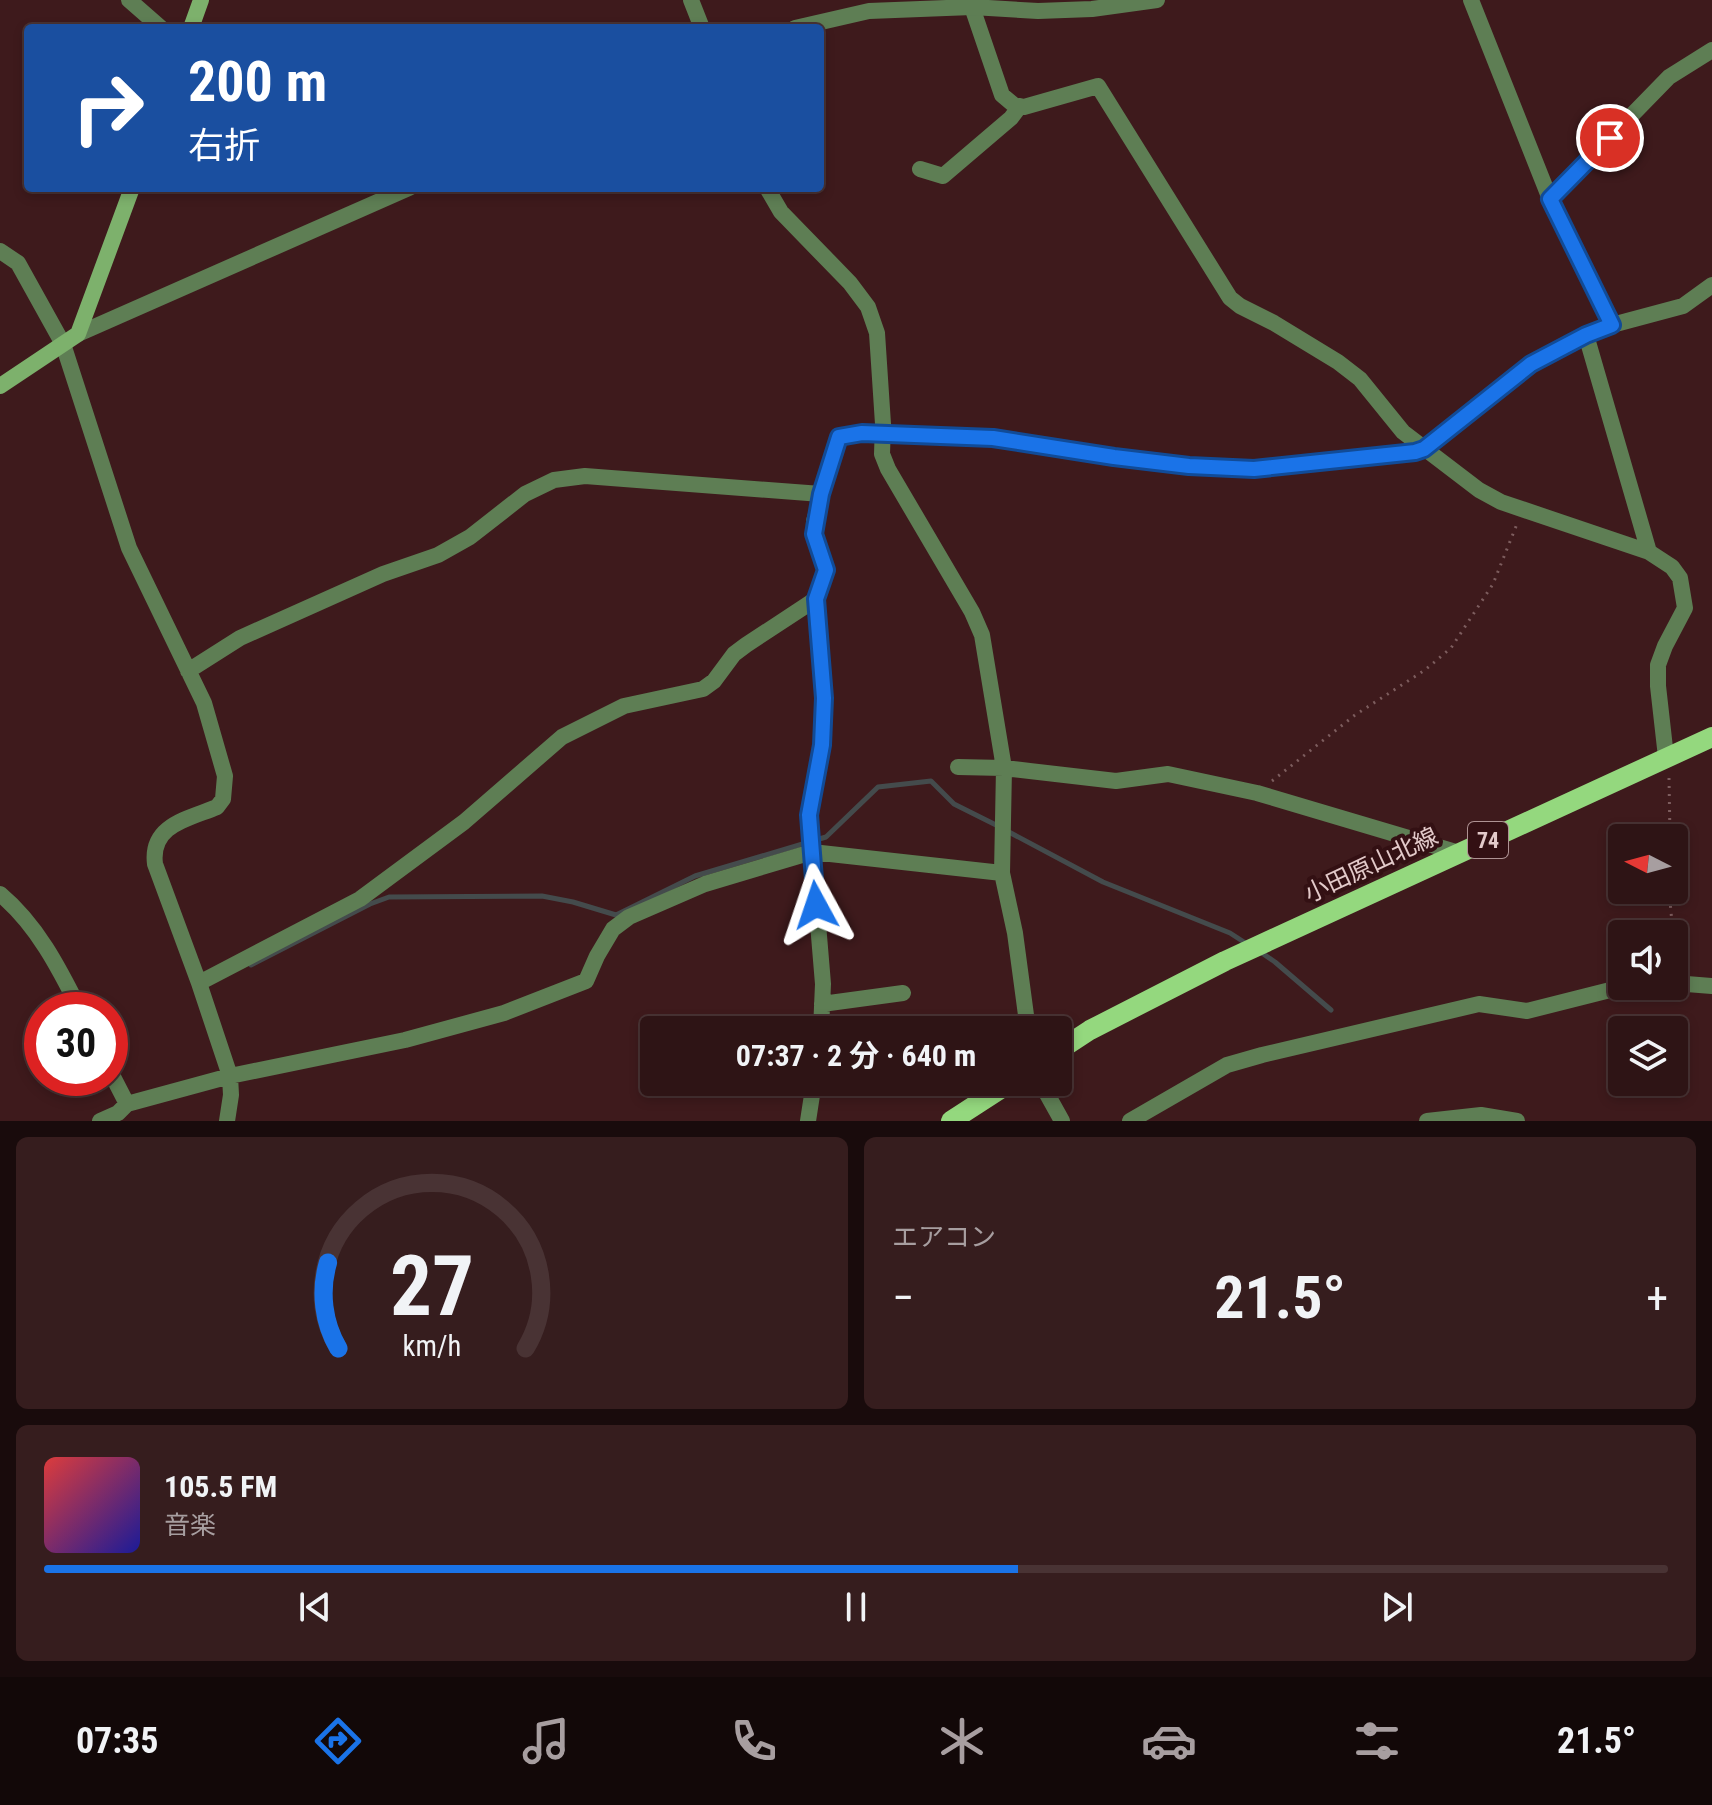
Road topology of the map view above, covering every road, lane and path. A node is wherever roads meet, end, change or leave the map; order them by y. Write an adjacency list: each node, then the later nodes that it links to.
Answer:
1 (129, 0): 7 (street)
2 (201, 0): 8 (main road)
3 (691, 0): 9 (street)
4 (1157, 0): 6 (street)
5 (1471, 0): 17 (street)
6 (972, 7): 10 (street); 12 (street)
7 (156, 24)
8 (192, 24)
9 (700, 24)
10 (812, 24)
11 (1712, 50): 17 (street)
12 (1020, 106): 13 (street); 26 (street)
13 (920, 169)
14 (131, 192): 21 (main road)
15 (400, 192): 21 (street)
16 (769, 192): 25 (street)
17 (1550, 199): 20 (street)
18 (0, 251): 23 (street)
19 (1712, 285): 20 (street)
20 (1612, 325): 22 (street)
21 (78, 334): 23 (main road)
22 (1586, 335): 26 (street); 29 (street)
23 (63, 344): 24 (main road); 31 (street)
24 (0, 386)
25 (883, 433): 26 (street); 27 (street); 35 (street)
26 (1424, 449): 28 (street)
27 (821, 494): 30 (street); 31 (street)
28 (1522, 509): 29 (street); 36 (path)
29 (1649, 552): 33 (street)
30 (816, 599): 38 (street); 42 (street)
31 (188, 671): 42 (street)
32 (1712, 737): 33 (main road, 小田原山北線 / 74)
33 (1666, 757): 37 (path); 39 (main road, 小田原山北線 / 74)
34 (958, 767): 35 (street)
35 (1004, 768): 36 (street); 40 (street)
36 (1257, 793): 39 (street)
37 (1670, 824)
38 (812, 852): 40 (street); 48 (street); 52 (street)
39 (1459, 853): 51 (main road, 小田原山北線 / 74)
40 (1002, 873): 50 (street)
41 (0, 894): 46 (street)
42 (199, 983): 52 (street)
43 (1688, 985): 44 (street)
44 (1712, 986)
45 (1608, 991): 63 (street)
46 (70, 992)
47 (903, 993): 48 (street)
48 (822, 1004): 49 (street)
49 (822, 1016)
50 (1026, 1016)
51 (1072, 1042)
52 (230, 1076): 57 (street); 59 (street)
53 (123, 1096): 57 (street)
54 (812, 1096): 60 (street)
55 (989, 1096): 61 (main road)
56 (1048, 1096): 62 (street)
57 (127, 1104): 58 (street)
58 (100, 1121)
59 (227, 1121)
60 (808, 1121)
61 (951, 1121)
62 (1062, 1121)
63 (1130, 1121)
64 (1427, 1121): 65 (street)
65 (1517, 1121)

